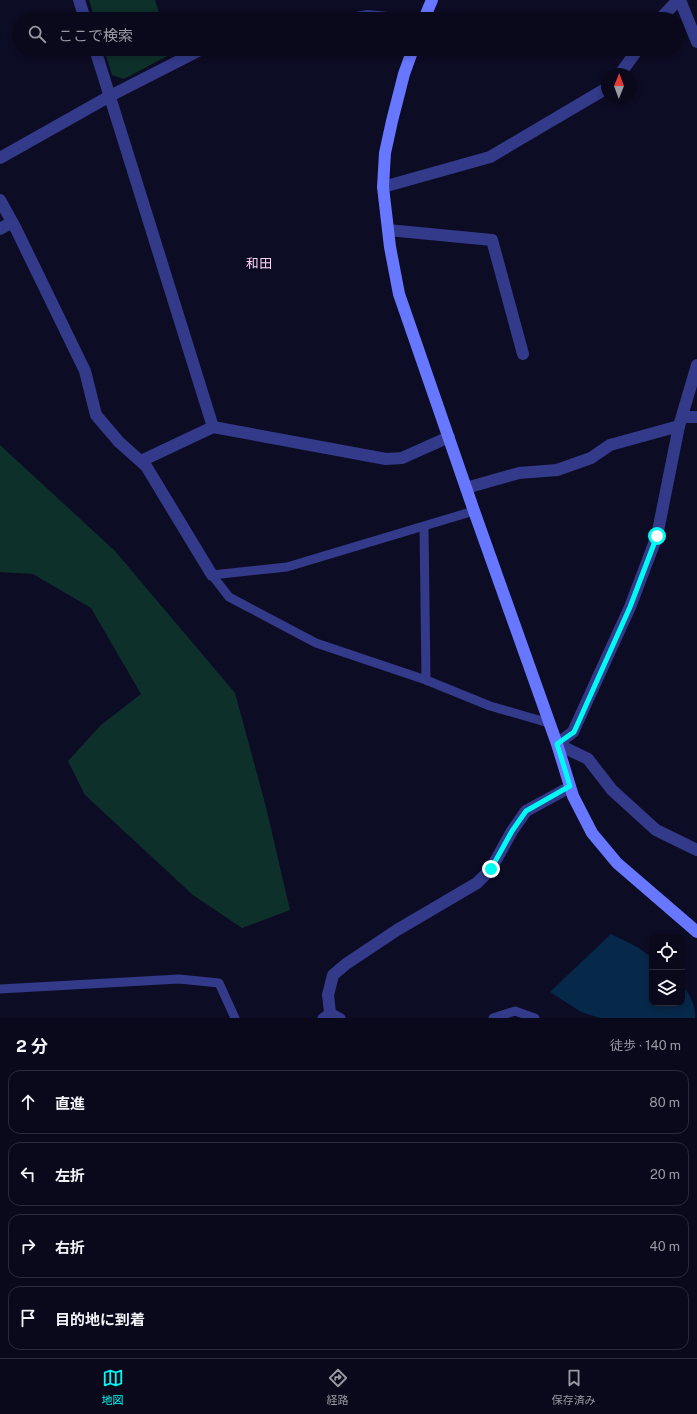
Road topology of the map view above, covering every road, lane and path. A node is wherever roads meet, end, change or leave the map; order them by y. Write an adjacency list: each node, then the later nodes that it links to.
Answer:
1 (79, 0): 4 (street)
2 (432, 0): 5 (street)
3 (679, 0): 6 (street); 7 (street)
4 (83, 12)
5 (427, 12)
6 (667, 12)
7 (684, 12)
8 (685, 14): 9 (street)
9 (697, 42)
10 (97, 56): 16 (street)
11 (188, 56): 16 (street)
12 (410, 56): 18 (street)
13 (633, 56): 14 (street)
14 (624, 68)
15 (601, 92): 18 (street)
16 (110, 96): 17 (street); 27 (street)
17 (0, 158)
18 (383, 187): 22 (street)
19 (0, 200): 20 (street)
20 (12, 222): 21 (street); 29 (street)
21 (0, 229)
22 (388, 230): 23 (street); 28 (street)
23 (523, 354)
24 (697, 365): 26 (street)
25 (697, 417): 26 (street)
26 (680, 422): 30 (street); 36 (street)
27 (213, 427): 28 (street); 29 (street)
28 (449, 437): 30 (street)
29 (141, 462): 33 (street)
30 (466, 488): 31 (street)
31 (474, 511): 32 (lane); 35 (street)
32 (424, 527): 33 (lane); 34 (lane)
33 (212, 575): 34 (lane)
34 (426, 680): 35 (lane)
35 (549, 723): 36 (street)
36 (557, 744): 37 (street); 38 (street)
37 (570, 786): 39 (street); 41 (street)
38 (697, 850)
39 (697, 932)
40 (0, 988): 42 (lane)
41 (326, 1015): 43 (lane)
42 (235, 1018)
43 (341, 1018)
44 (493, 1018): 45 (lane)
45 (535, 1018)

